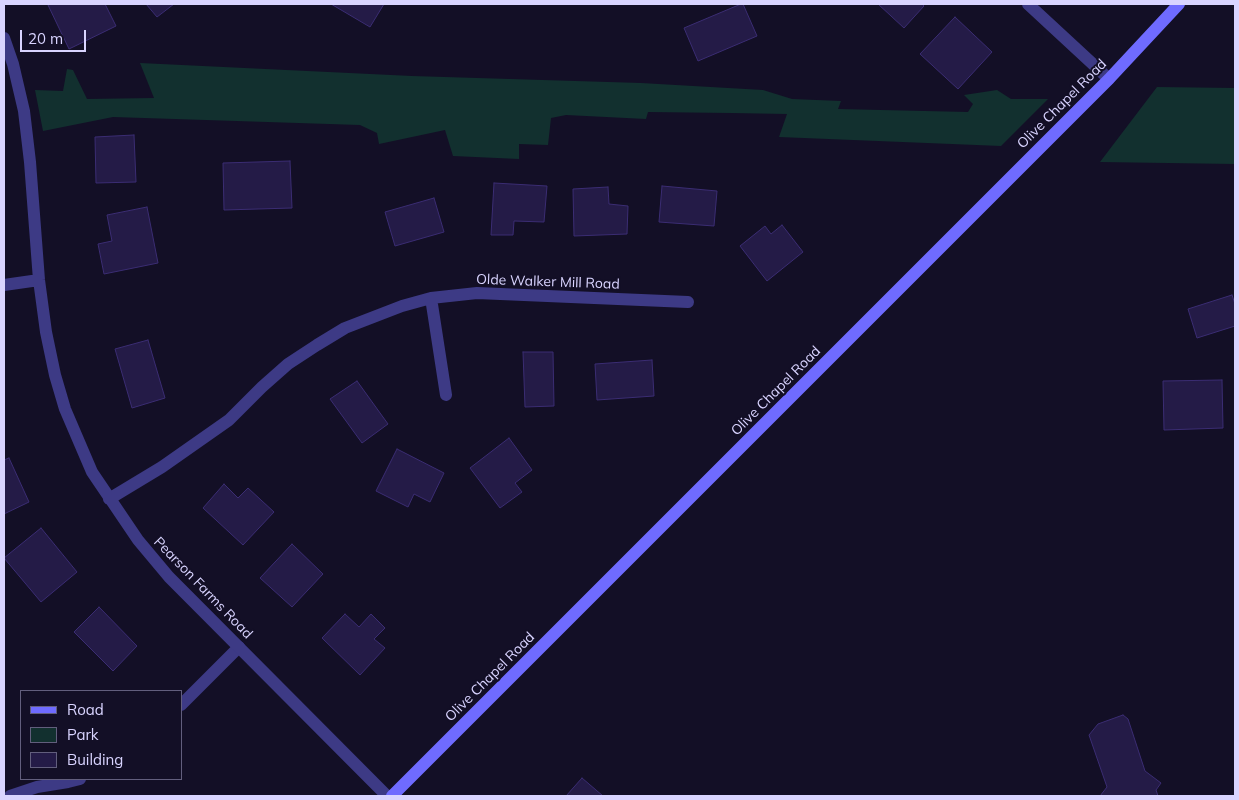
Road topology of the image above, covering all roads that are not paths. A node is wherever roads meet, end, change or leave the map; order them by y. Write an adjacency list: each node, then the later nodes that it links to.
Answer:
1 (1028, 4): 4 (street)
2 (1179, 4): 4 (main road, Olive Chapel Road)
3 (4, 38): 5 (street, Pearson Farms Road)
4 (1109, 79): 16 (main road, Olive Chapel Road)
5 (39, 280): 6 (street); 10 (street, Pearson Farms Road)
6 (4, 284)
7 (431, 298): 8 (street, Olde Walker Mill Road); 9 (street); 10 (street, Olde Walker Mill Road)
8 (688, 302)
9 (446, 395)
10 (109, 499): 11 (street, Pearson Farms Road)
11 (239, 647): 12 (street); 15 (street, Pearson Farms Road)
12 (182, 704)
13 (75, 780): 14 (street)
14 (10, 796)
15 (387, 796)
16 (392, 796)

